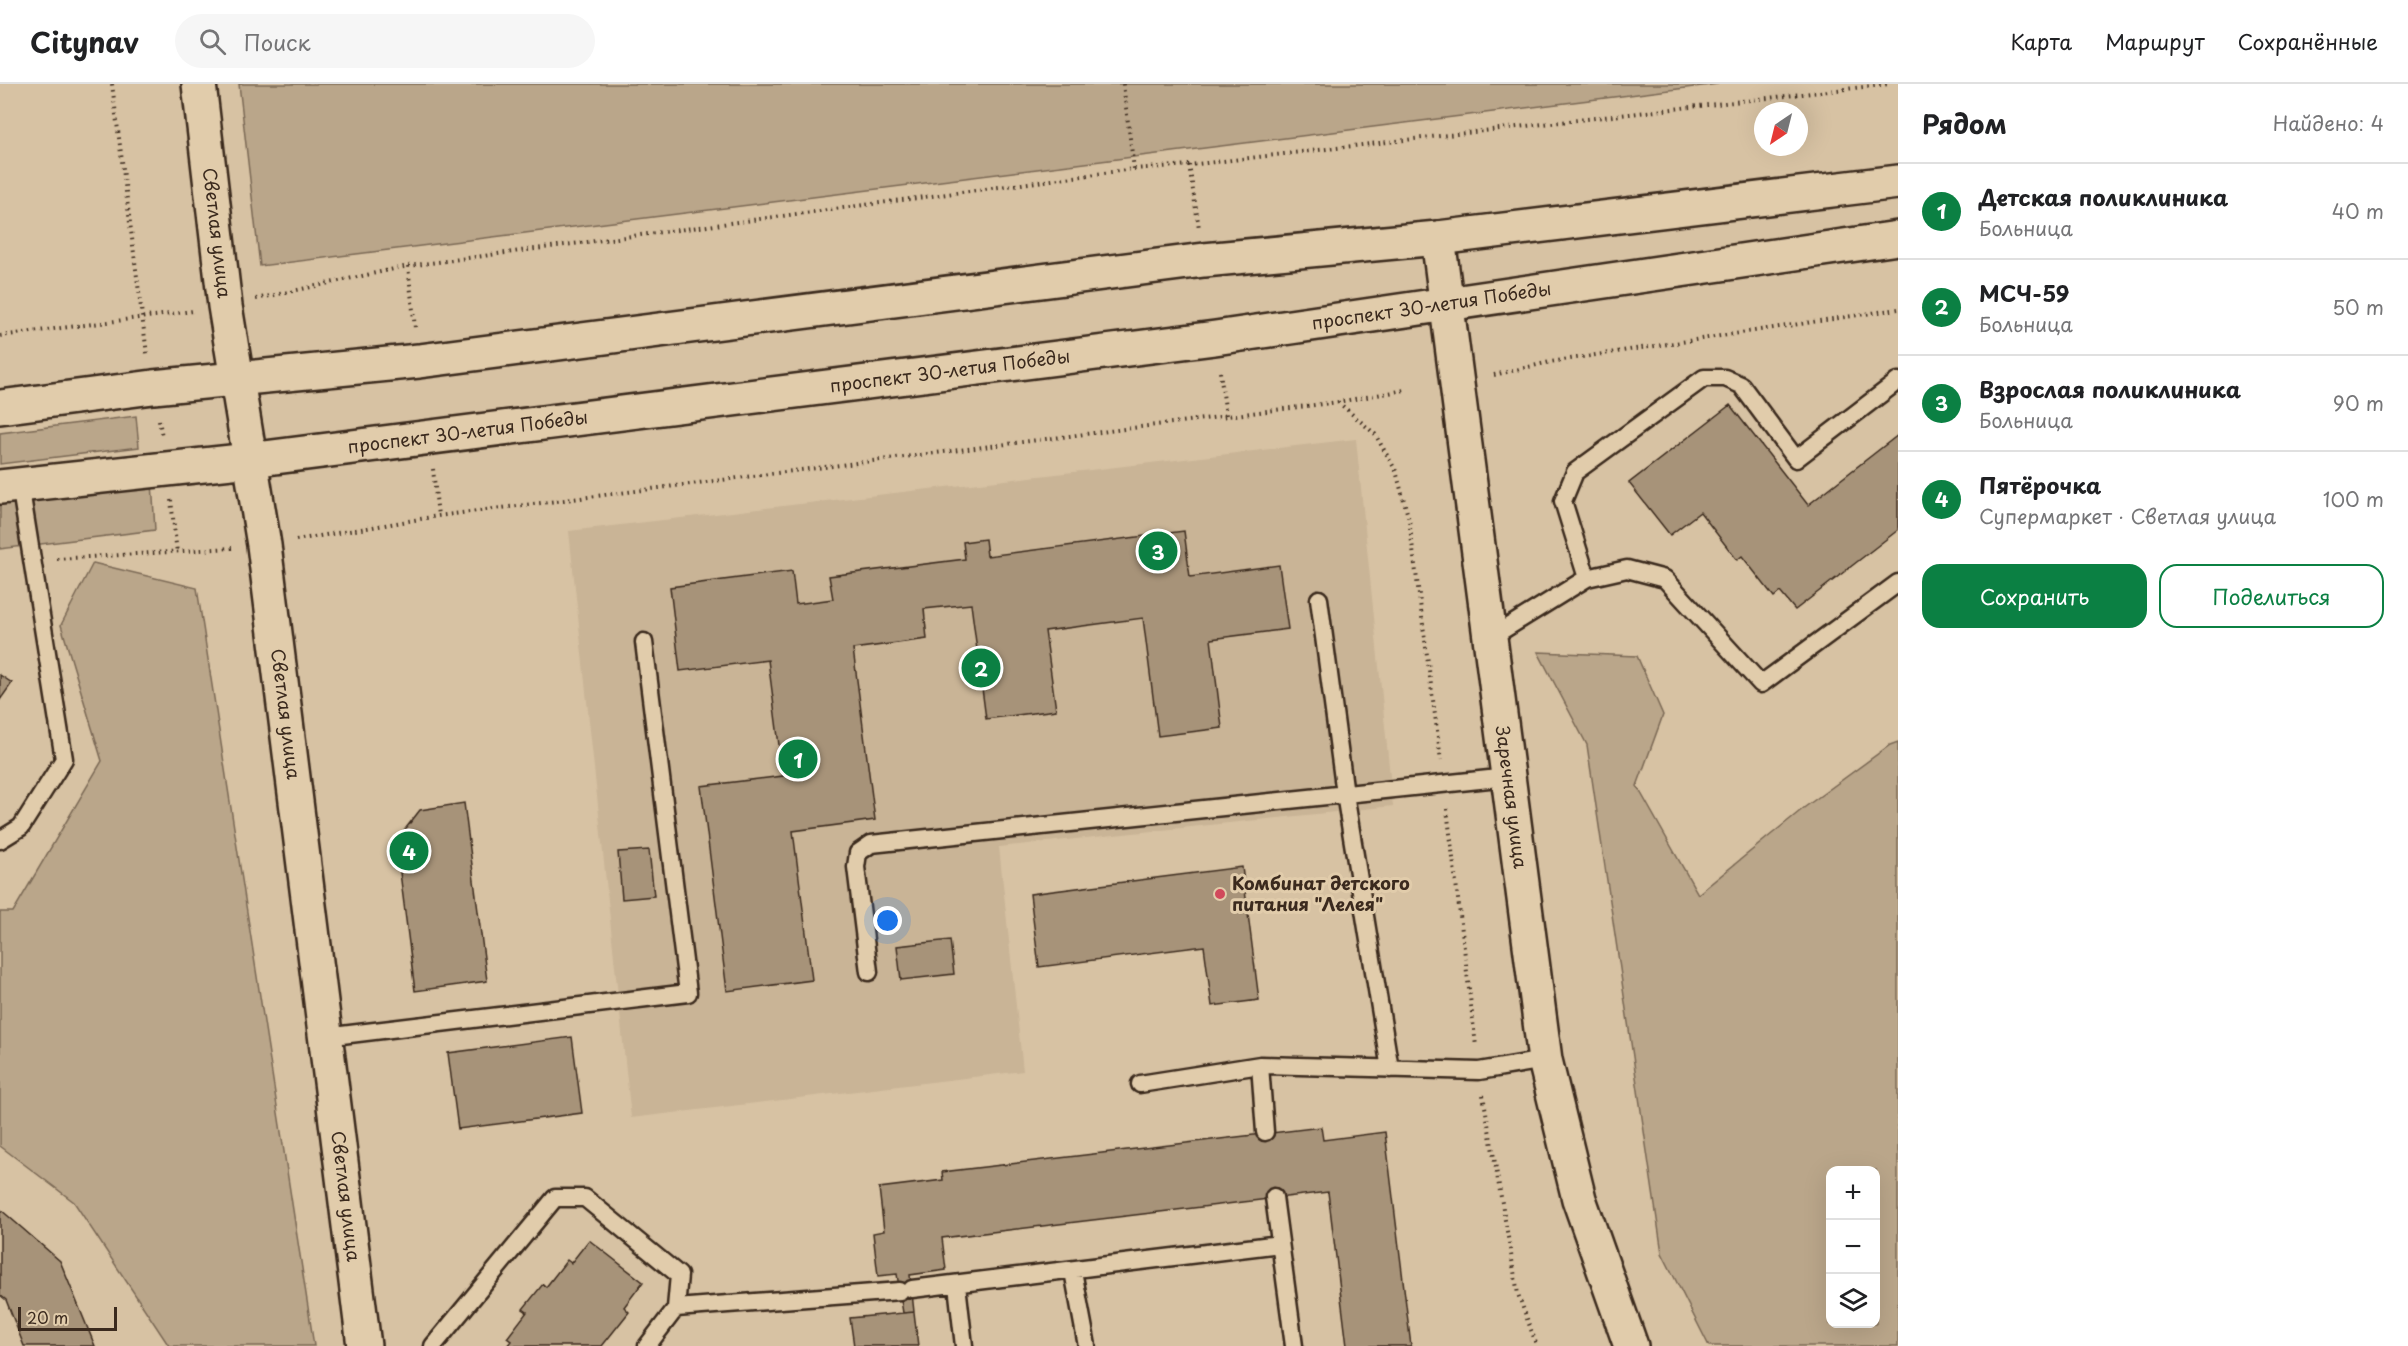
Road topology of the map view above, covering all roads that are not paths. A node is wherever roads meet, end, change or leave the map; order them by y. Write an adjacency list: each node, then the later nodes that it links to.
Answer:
1 (199, 84): 6 (main road, Светлая улица)
2 (1898, 182): 3 (main road)
3 (1438, 238): 5 (main road, Заречная улица); 6 (main road)
4 (1898, 238): 5 (main road, проспект 30-летия Победы)
5 (1446, 306): 9 (main road, проспект 30-летия Победы); 14 (main road, Заречная улица)
6 (236, 379): 8 (main road); 9 (main road, Светлая улица)
7 (1898, 381): 11 (lane)
8 (0, 407)
9 (250, 460): 10 (main road, проспект 30-летия Победы); 20 (main road, Светлая улица)
10 (10, 485): 18 (lane)
11 (1587, 578): 12 (lane); 14 (lane)
12 (1898, 583)
13 (1319, 599): 17 (lane)
14 (1490, 638): 16 (main road, Заречная улица)
15 (644, 642): 20 (lane)
16 (1508, 777): 17 (lane); 21 (main road, Заречная улица)
17 (1345, 794): 19 (lane); 23 (lane)
18 (0, 840)
19 (869, 972)
20 (325, 1037): 31 (main road, Светлая улица)
21 (1545, 1060): 23 (lane); 37 (main road, Заречная улица)
22 (1260, 1065): 23 (lane); 24 (lane); 25 (lane)
23 (1390, 1069)
24 (1140, 1084)
25 (1266, 1132)
26 (1274, 1197): 27 (lane)
27 (1280, 1244): 28 (lane); 36 (lane)
28 (1073, 1271): 29 (lane); 35 (lane)
29 (957, 1285): 30 (lane); 34 (lane)
30 (676, 1308): 32 (lane); 33 (lane)
31 (364, 1346)
32 (434, 1346)
33 (647, 1346)
34 (964, 1346)
35 (1087, 1346)
36 (1294, 1346)
37 (1630, 1346)

